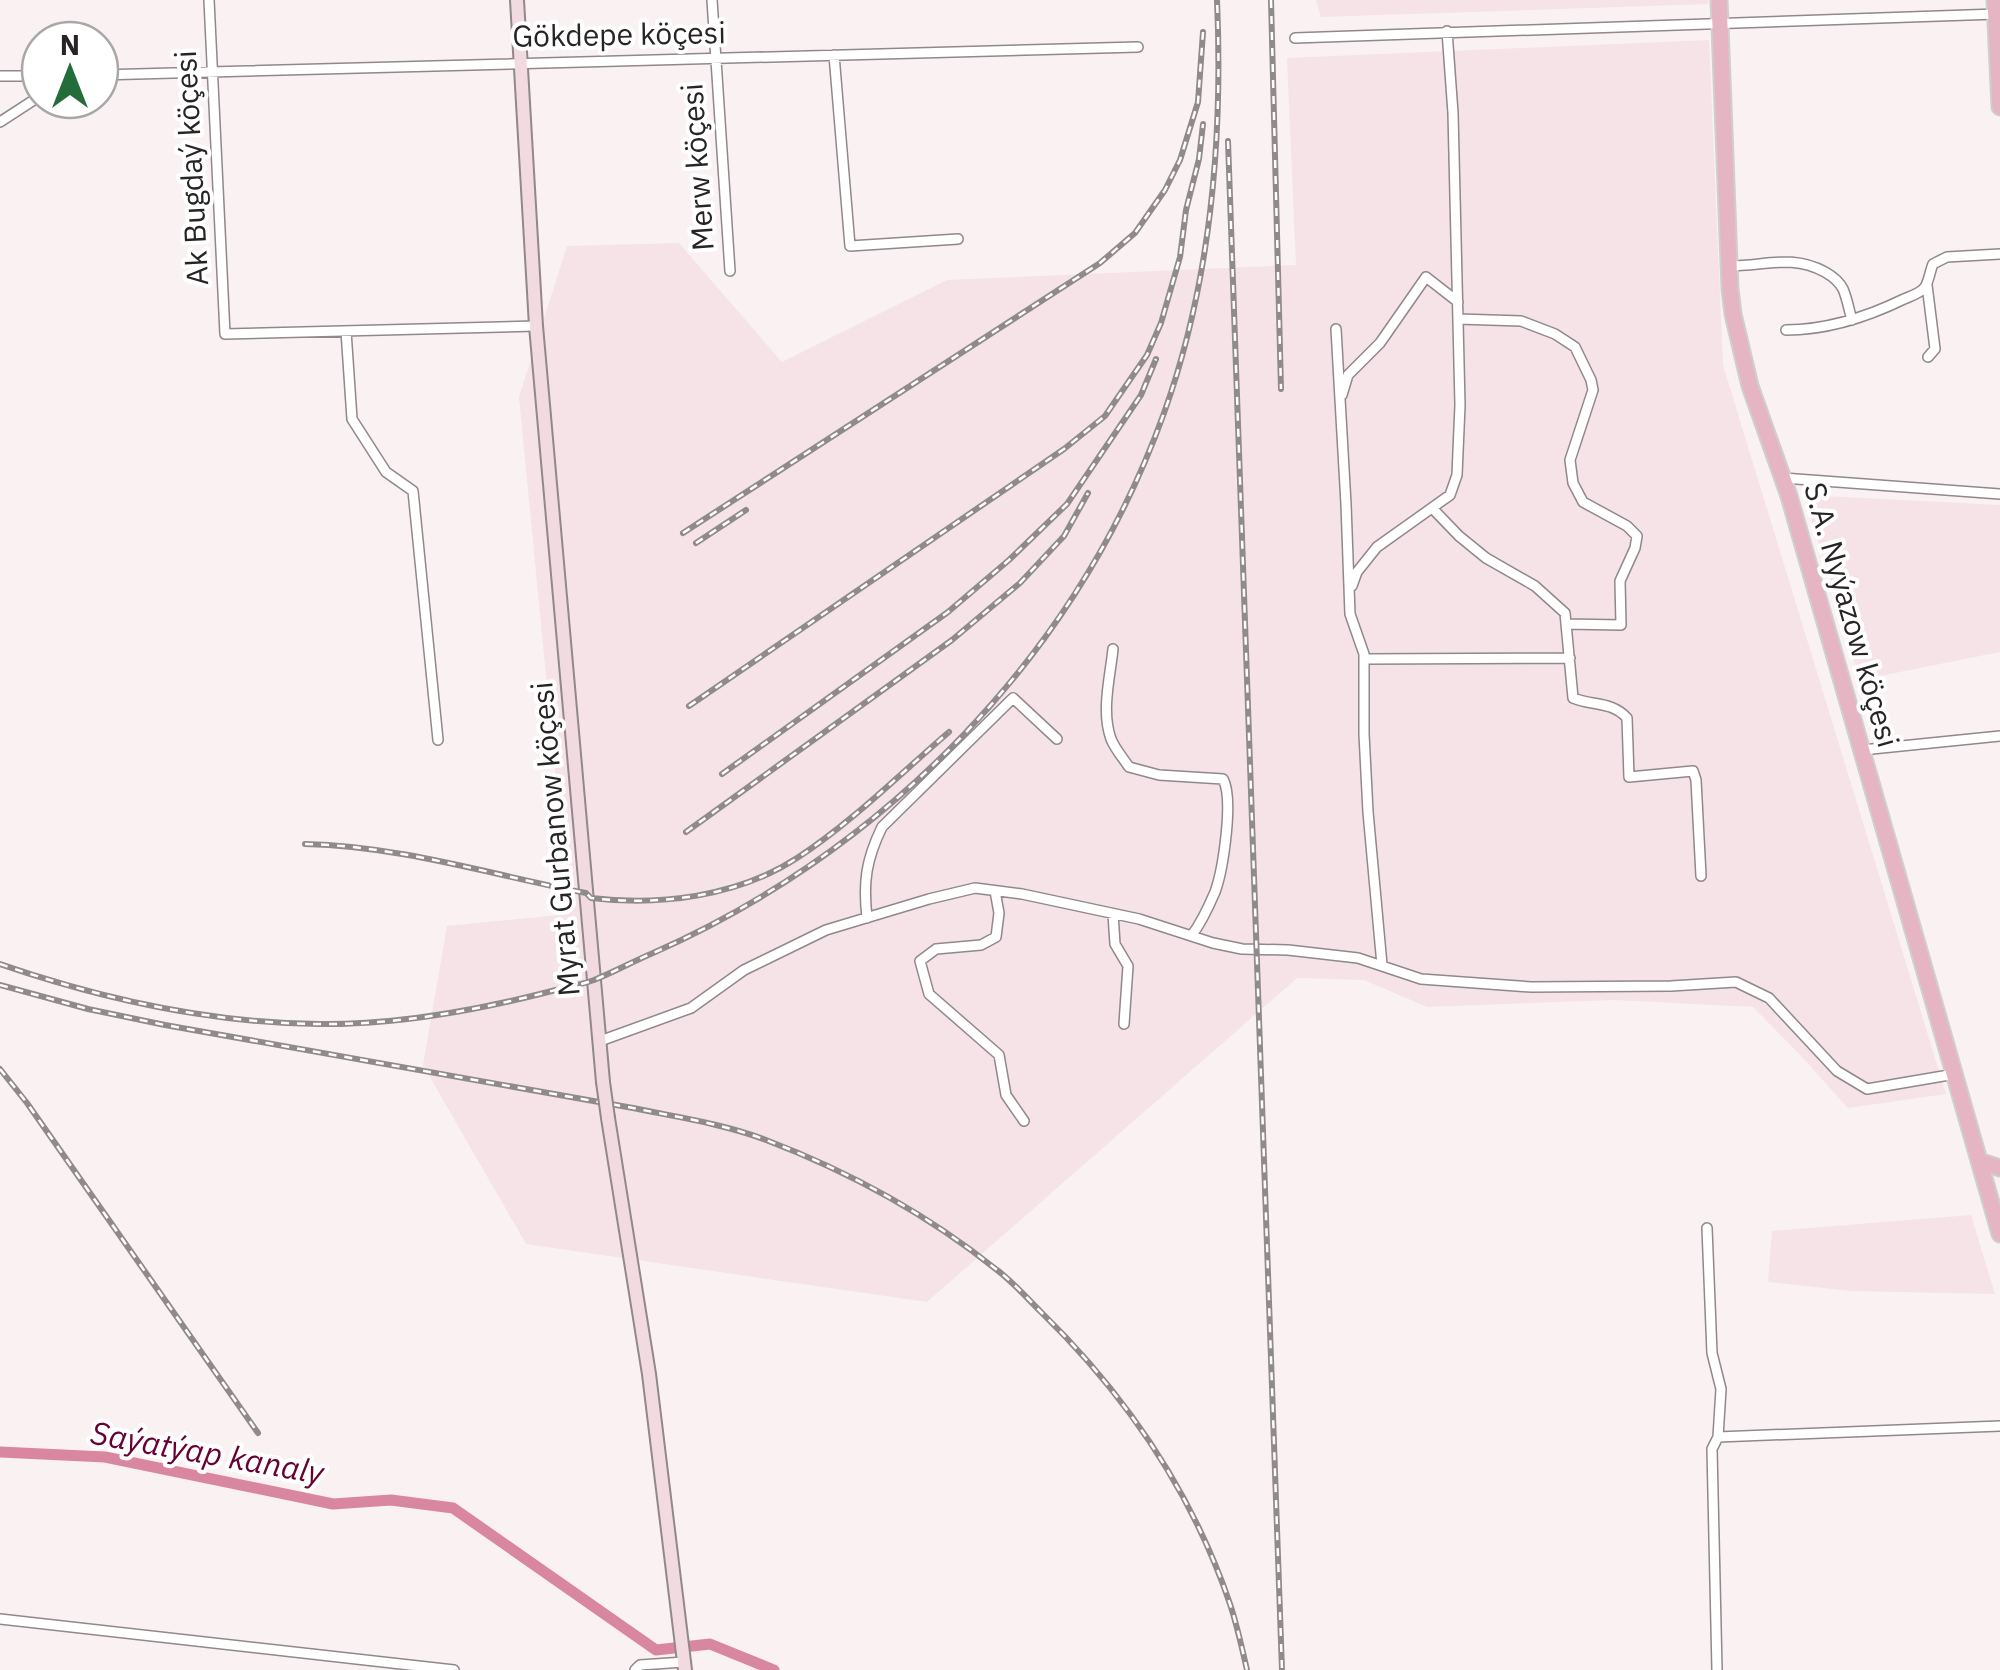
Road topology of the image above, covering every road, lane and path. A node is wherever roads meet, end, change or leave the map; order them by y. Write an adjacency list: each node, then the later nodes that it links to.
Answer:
1 (209, 0): 13 (street, Ak Bugdaý köçesi)
2 (517, 0): 12 (street, Myrat Gurbanow köçesi)
3 (712, 0): 11 (street, Merw köçesi)
4 (1720, 0): 6 (main road, S.A. Nyýazow köçesi)
5 (1997, 9): 6 (street); 15 (main road)
6 (1720, 22): 7 (street); 18 (main road, S.A. Nyýazow köçesi)
7 (1448, 31): 8 (street); 21 (street)
8 (1296, 38)
9 (1138, 47): 10 (street, Gökdepe köçesi)
10 (834, 55): 11 (street, Gökdepe köçesi); 16 (street)
11 (715, 58): 12 (street, Gökdepe köçesi); 19 (street, Merw köçesi)
12 (521, 62): 13 (street, Gökdepe köçesi); 24 (street, Myrat Gurbanow köçesi)
13 (213, 72): 14 (street, Gökdepe köçesi); 27 (street, Ak Bugdaý köçesi)
14 (120, 74)
15 (2000, 107)
16 (958, 238)
17 (2000, 254): 20 (street)
18 (1729, 266): 23 (street); 30 (main road, S.A. Nyýazow köçesi)
19 (730, 272)
20 (1927, 286): 23 (street); 28 (street)
21 (1458, 302): 22 (street); 29 (street)
22 (1458, 319): 32 (street); 34 (street)
23 (1852, 320): 26 (street)
24 (536, 326): 27 (street); 49 (street, Myrat Gurbanow köçesi)
25 (1336, 329): 29 (street)
26 (1786, 330)
27 (346, 331): 40 (street)
28 (1928, 357)
29 (1340, 401): 33 (street)
30 (1783, 478): 31 (street); 41 (main road, S.A. Nyýazow köçesi)
31 (2000, 494)
32 (1432, 508): 33 (street); 34 (street)
33 (1349, 594): 36 (street)
34 (1568, 624): 37 (street)
35 (1113, 649): 46 (street)
36 (1364, 658): 37 (street); 47 (street)
37 (1570, 658): 42 (street)
38 (2000, 736): 41 (street)
39 (1057, 739): 45 (street)
40 (438, 740)
41 (1862, 750): 50 (main road, S.A. Nyýazow köçesi)
42 (1701, 876)
43 (995, 891): 44 (street); 45 (street); 51 (street)
44 (1114, 914): 46 (street); 48 (street)
45 (867, 918): 49 (street)
46 (1192, 935): 47 (street)
47 (1382, 966): 50 (street)
48 (1124, 1024)
49 (600, 1041): 59 (street, Myrat Gurbanow köçesi, bridge)
50 (1954, 1074): 52 (main road, S.A. Nyýazow köçesi)
51 (1024, 1121)
52 (1979, 1161): 53 (main road); 55 (main road, S.A. Nyýazow köçesi)
53 (2000, 1168)
54 (1707, 1228): 57 (street)
55 (2000, 1234)
56 (2000, 1426): 57 (street)
57 (1718, 1437): 62 (street)
58 (0, 1619): 60 (street)
59 (685, 1666): 61 (street)
60 (454, 1670)
61 (635, 1670)
62 (1717, 1670)

